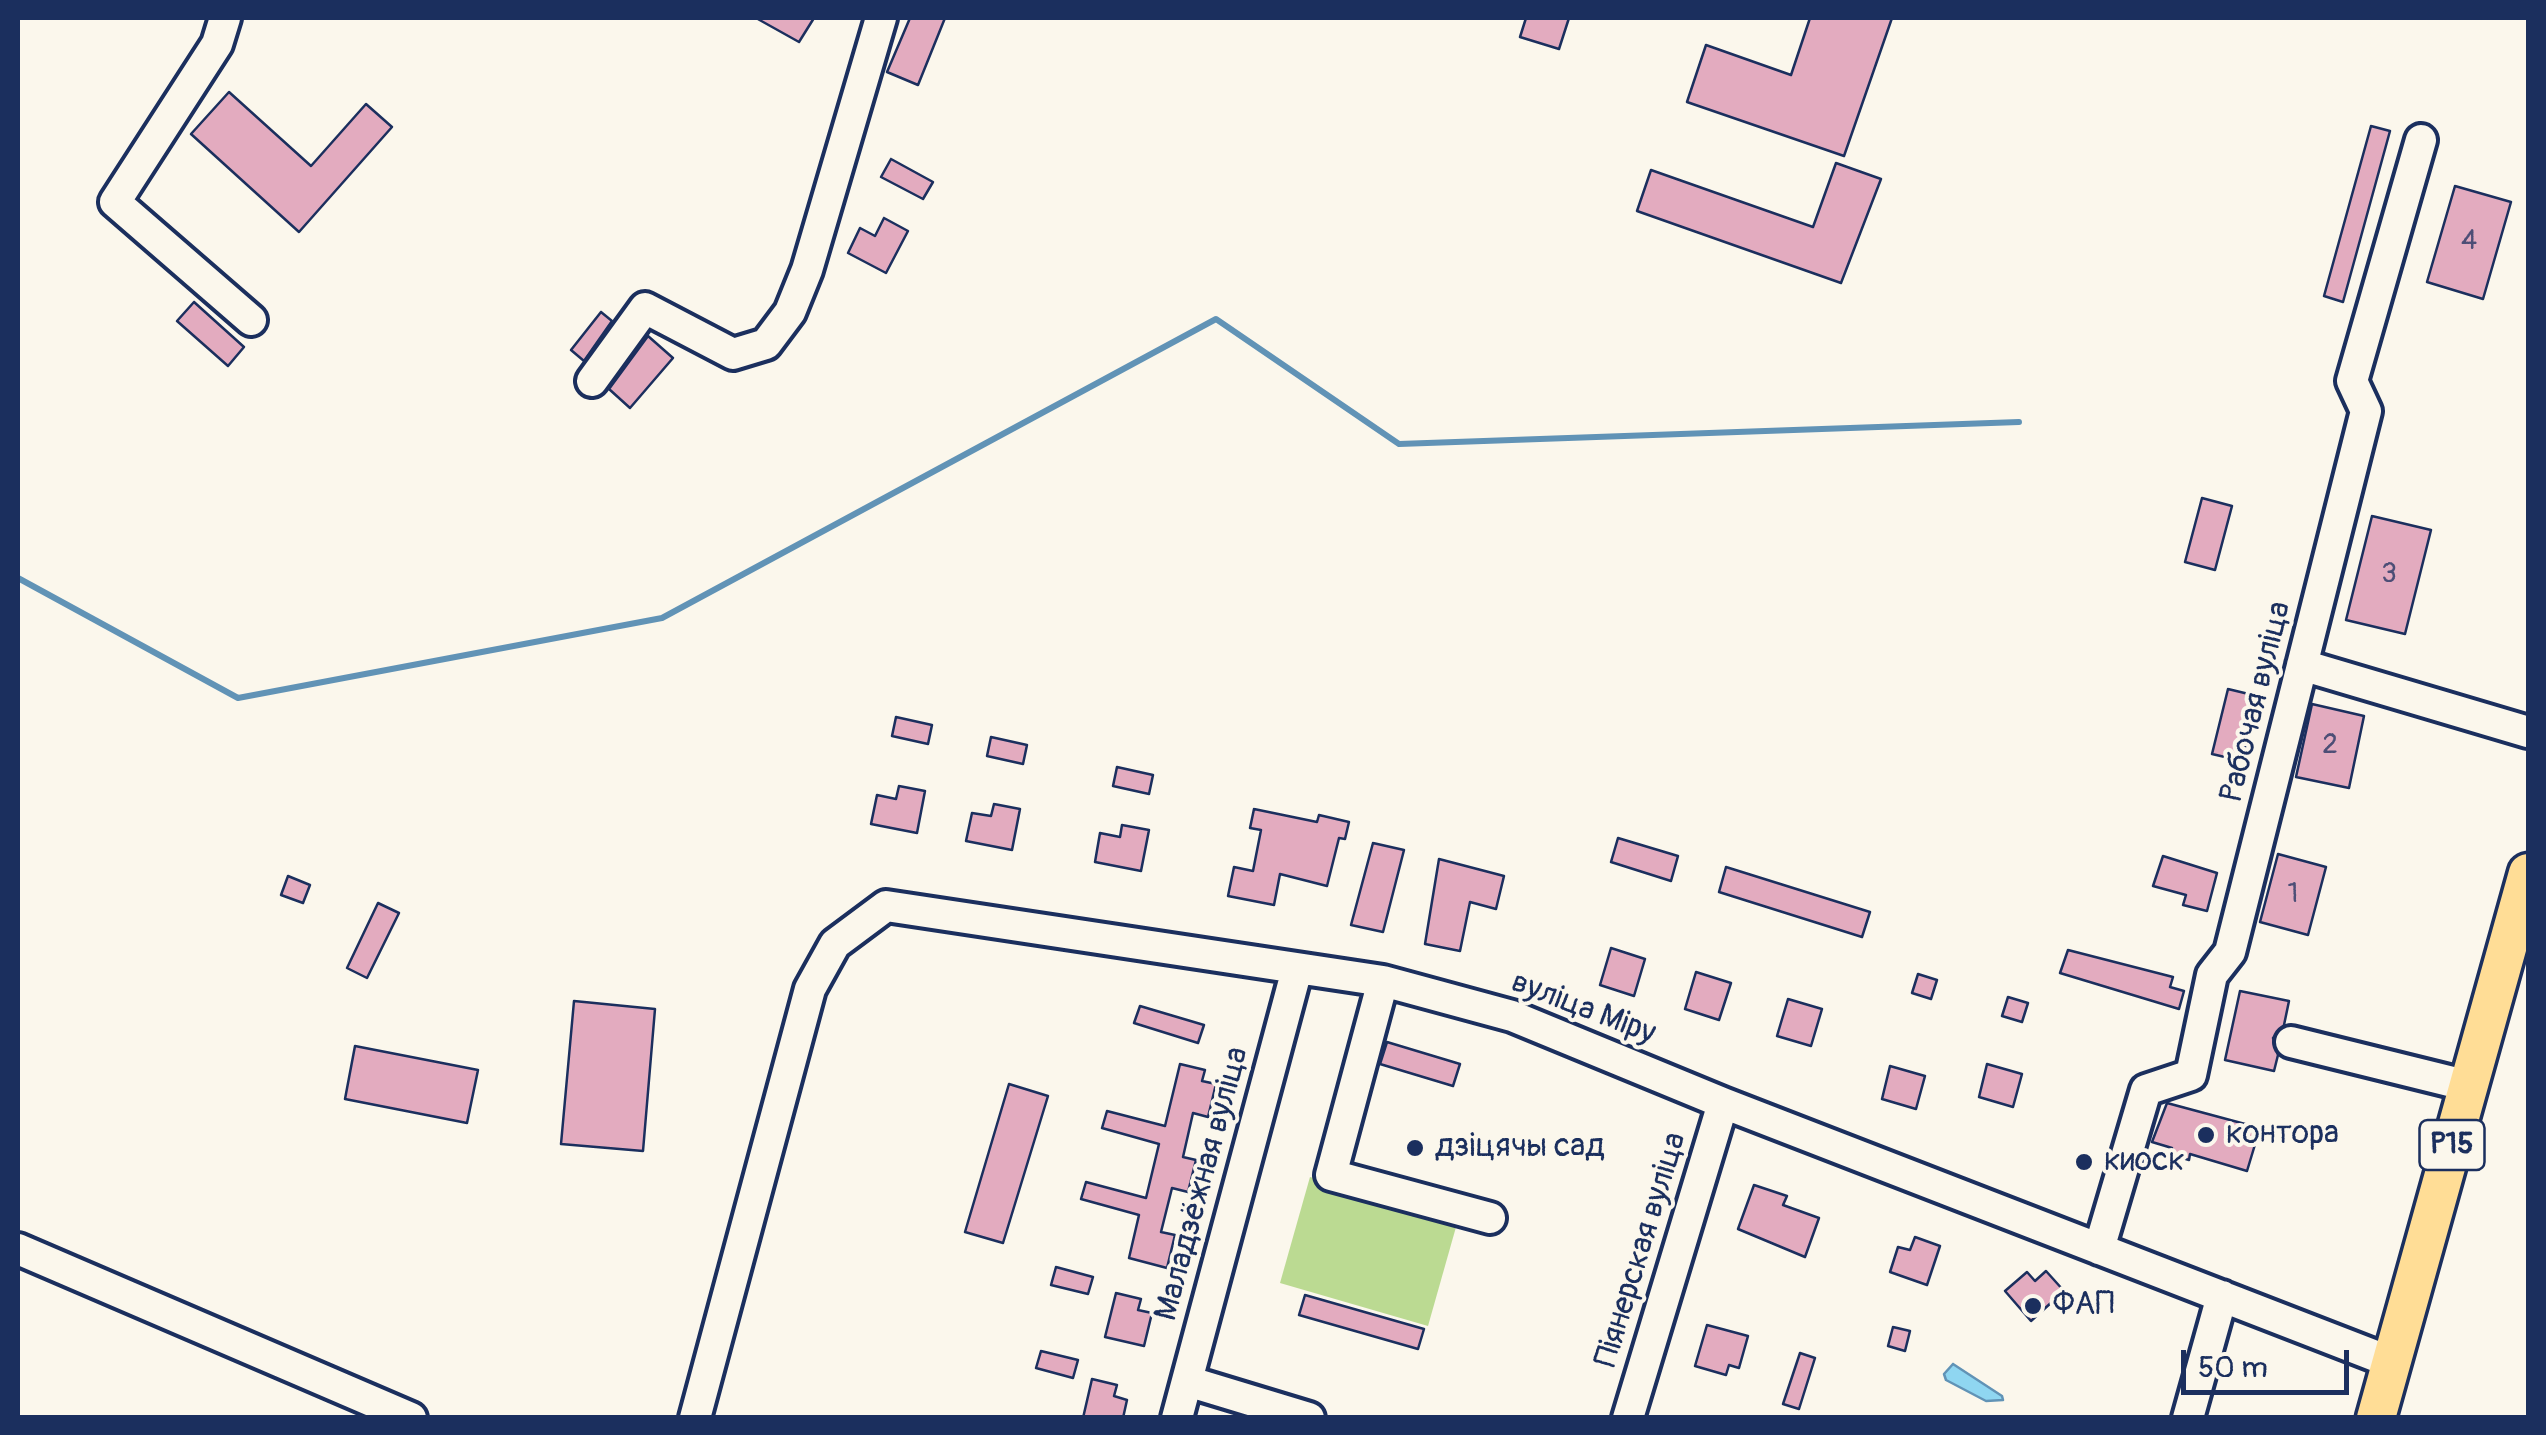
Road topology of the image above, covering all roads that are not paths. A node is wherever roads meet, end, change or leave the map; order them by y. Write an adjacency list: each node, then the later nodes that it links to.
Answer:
1 (224, 18): 4 (street)
2 (881, 18): 5 (street)
3 (2421, 140): 6 (street, Рабочая вуліца)
4 (251, 320)
5 (592, 381)
6 (2302, 665): 7 (street); 15 (street, Рабочая вуліца)
7 (2528, 732)
8 (2528, 873): 12 (main road, Р15)
9 (1297, 969): 10 (street, вуліца Міру); 19 (street, Маладзёжная вуліца); 21 (street, вуліца Міру)
10 (1383, 981): 13 (street, вуліца Міру); 14 (street)
11 (2291, 1042): 12 (street)
12 (2469, 1086): 18 (main road, Р15)
13 (1723, 1102): 15 (street, вуліца Міру); 24 (street, Піянерская вуліца)
14 (1490, 1218)
15 (2099, 1248): 17 (street, вуліца Міру)
16 (18, 1250): 20 (street)
17 (2222, 1296): 18 (street, вуліца Міру); 25 (street)
18 (2391, 1362): 26 (main road, Р15)
19 (1186, 1381): 22 (street, Маладзёжная вуліца); 23 (street)
20 (411, 1418)
21 (694, 1418)
22 (1177, 1418)
23 (1308, 1418)
24 (1628, 1418)
25 (2188, 1418)
26 (2376, 1418)

